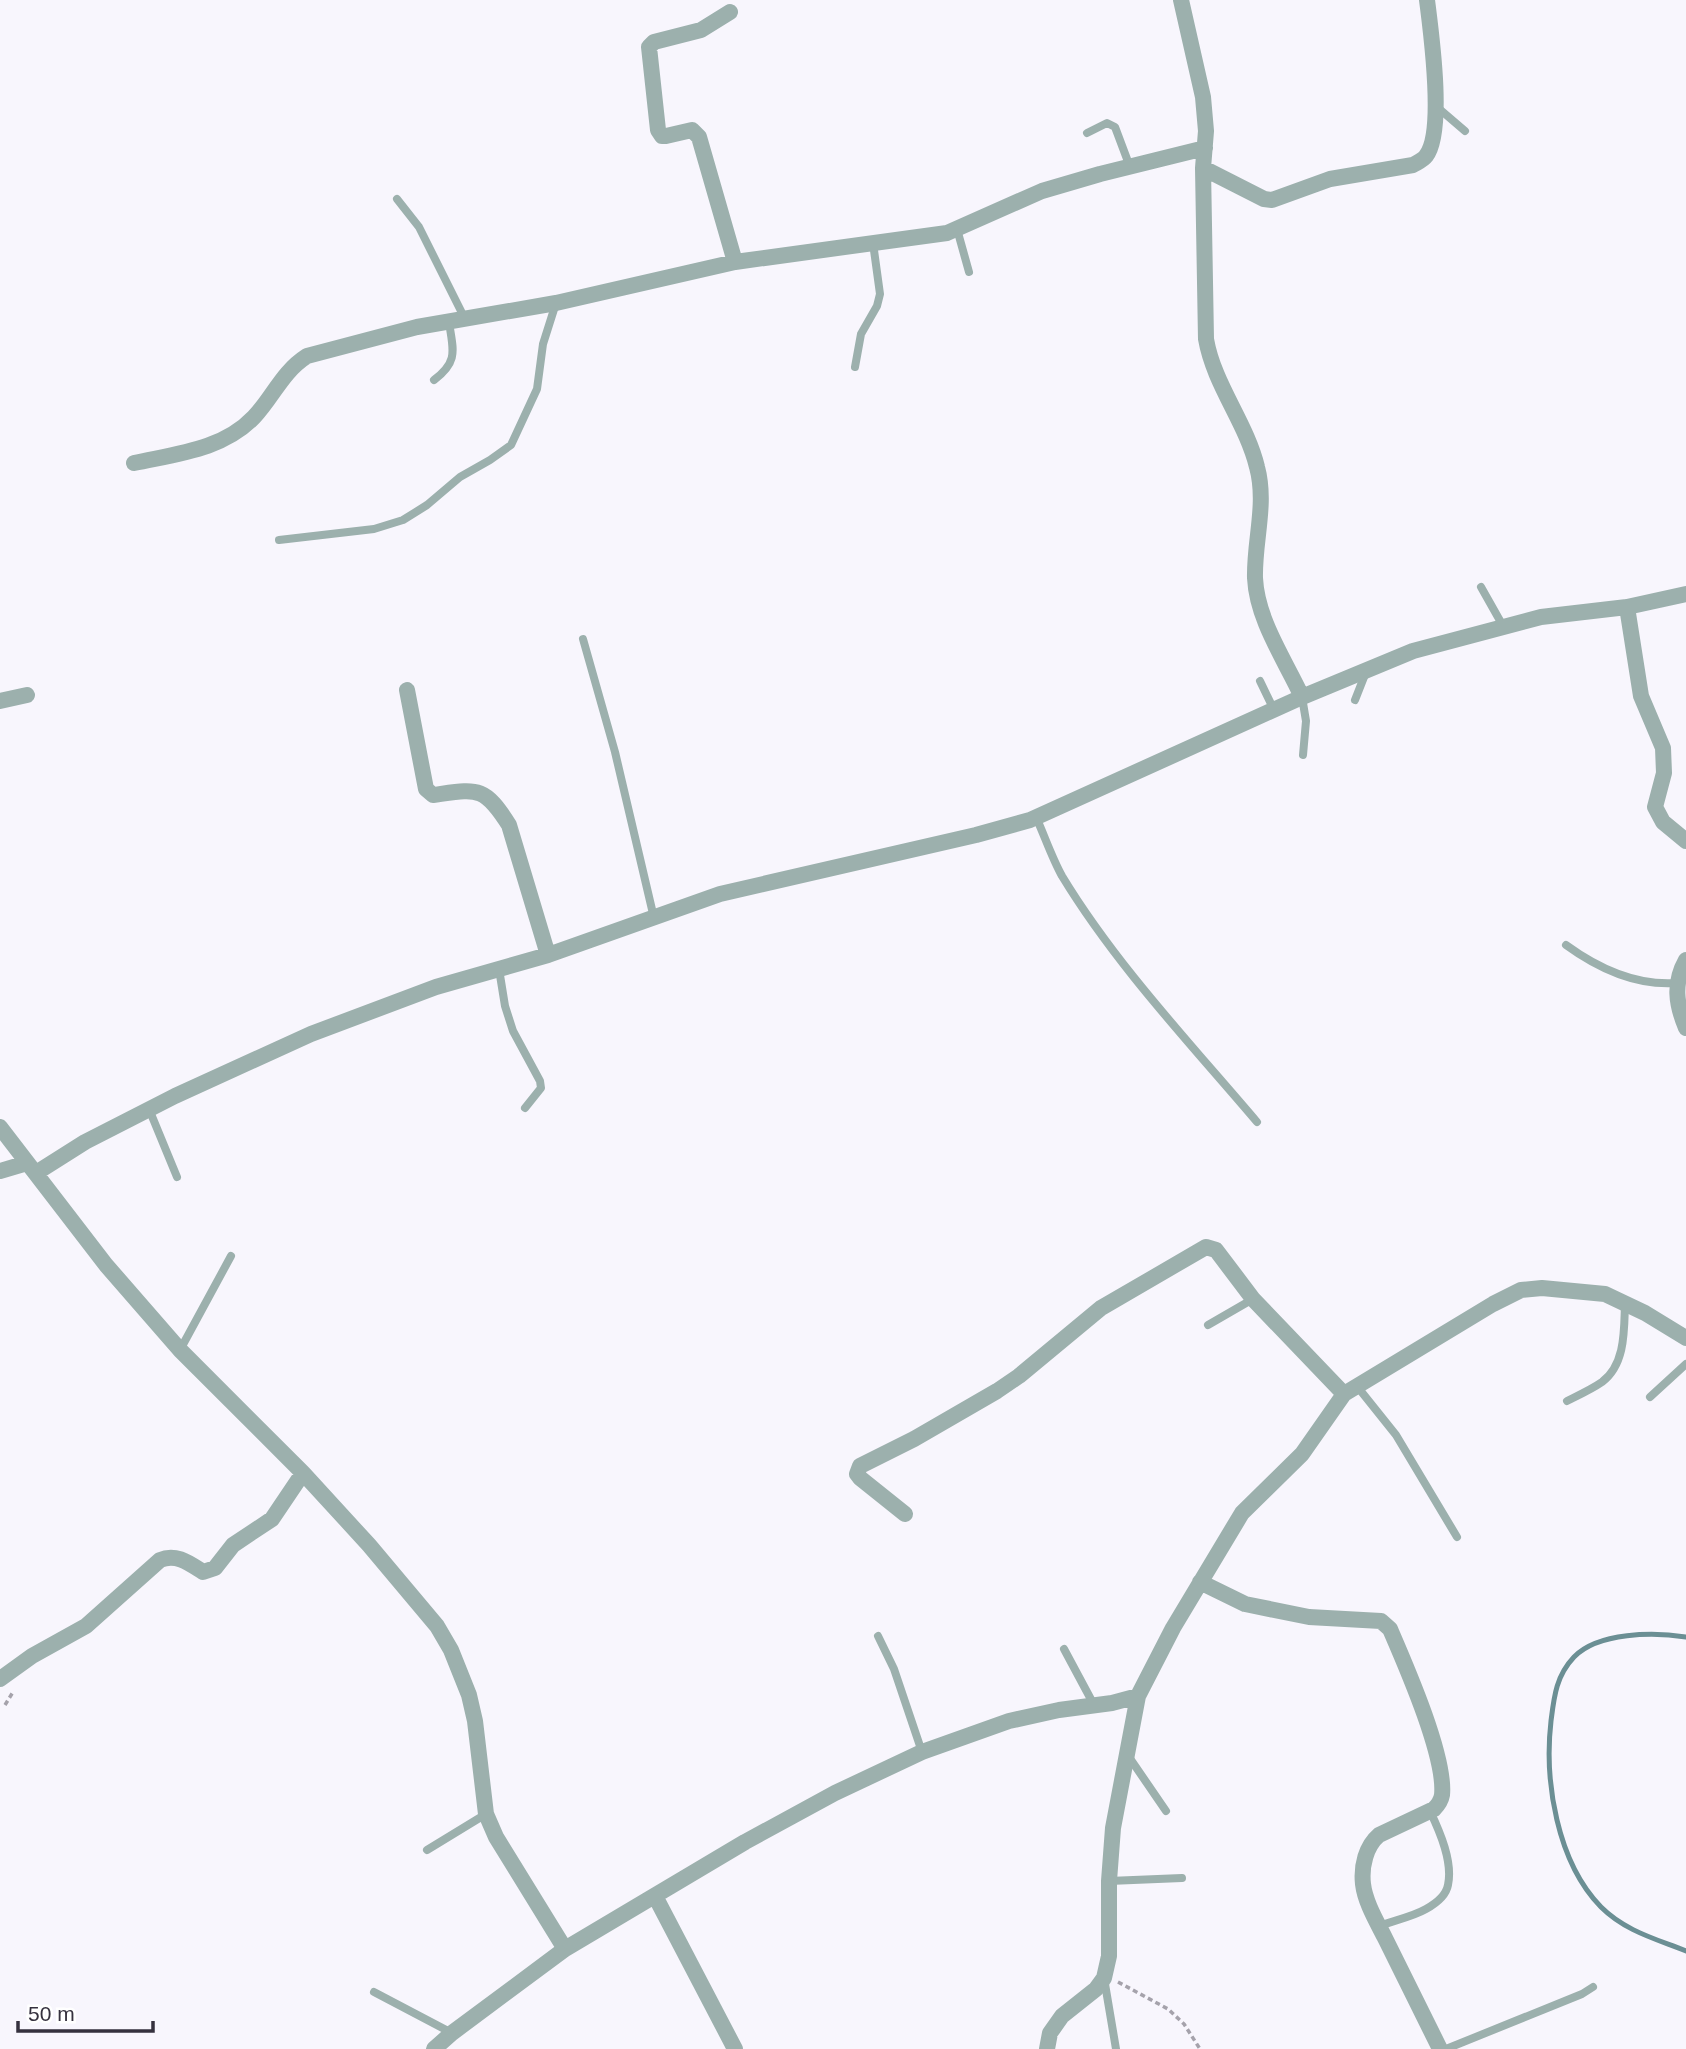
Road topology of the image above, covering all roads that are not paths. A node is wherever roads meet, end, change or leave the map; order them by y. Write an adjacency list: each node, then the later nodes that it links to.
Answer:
1 (1181, 0): 7 (street)
2 (1427, 0): 4 (street)
3 (730, 12): 13 (street)
4 (1437, 107): 5 (lane); 9 (street)
5 (1465, 131)
6 (1087, 133): 8 (lane)
7 (1205, 148): 8 (street); 9 (street)
8 (1130, 167): 11 (street)
9 (1203, 168): 30 (street)
10 (397, 199): 16 (lane)
11 (957, 229): 12 (street); 14 (lane)
12 (873, 243): 13 (street); 17 (lane)
13 (735, 262): 15 (street)
14 (969, 272)
15 (556, 303): 16 (street); 20 (lane)
16 (457, 320): 18 (lane); 19 (street)
17 (855, 367)
18 (434, 380)
19 (134, 463)
20 (279, 540)
21 (1481, 587): 24 (lane)
22 (1686, 594): 23 (street)
23 (1627, 607): 24 (street); 36 (street)
24 (1503, 626): 26 (street)
25 (583, 639): 37 (lane)
26 (1368, 669): 30 (street); 31 (lane)
27 (1260, 681): 33 (lane)
28 (407, 690): 39 (street)
29 (27, 695): 32 (street)
30 (1302, 697): 33 (street); 34 (lane)
31 (1355, 700)
32 (0, 701)
33 (1274, 709): 35 (street)
34 (1303, 755)
35 (1036, 817): 37 (street); 46 (lane)
36 (1686, 841)
37 (654, 918): 39 (street)
38 (1566, 945): 42 (lane)
39 (548, 955): 41 (street)
40 (1686, 960): 42 (street)
41 (499, 969): 44 (lane); 45 (street)
42 (1677, 984): 43 (street)
43 (1686, 1028)
44 (526, 1108)
45 (149, 1109): 48 (street); 50 (lane)
46 (1257, 1122)
47 (0, 1127): 48 (street)
48 (32, 1168): 49 (street); 56 (street)
49 (0, 1171)
50 (177, 1177)
51 (231, 1256): 56 (lane)
52 (1253, 1299): 54 (lane); 58 (street); 62 (street)
53 (1625, 1303): 55 (street); 58 (street); 60 (lane)
54 (1208, 1325)
55 (1686, 1338)
56 (180, 1350): 61 (street)
57 (1686, 1364): 59 (lane)
58 (1350, 1390): 63 (lane); 64 (street)
59 (1650, 1397)
60 (1567, 1401)
61 (303, 1474): 67 (street); 74 (street)
62 (905, 1514)
63 (1457, 1536)
64 (1200, 1582): 68 (street); 73 (street)
65 (878, 1636): 70 (lane)
66 (1065, 1649): 69 (lane)
67 (0, 1679)
68 (1138, 1696): 69 (street); 71 (street)
69 (1094, 1705): 70 (street)
70 (922, 1752): 78 (street)
71 (1126, 1752): 72 (lane); 77 (street)
72 (1166, 1811)
73 (1430, 1811): 79 (street); 79 (lane)
74 (485, 1814): 75 (lane); 80 (street)
75 (427, 1850)
76 (1182, 1878): 77 (lane)
77 (1109, 1881): 81 (street)
78 (655, 1896): 80 (street); 86 (street)
79 (1379, 1926): 89 (street)
80 (565, 1949): 84 (street)
81 (1105, 1976): 87 (street); 88 (lane)
82 (1593, 1987): 90 (lane)
83 (374, 1992): 84 (lane)
84 (452, 2033): 85 (street)
85 (434, 2049)
86 (735, 2049)
87 (1047, 2049)
88 (1116, 2049)
89 (1440, 2049)
90 (1446, 2049)

